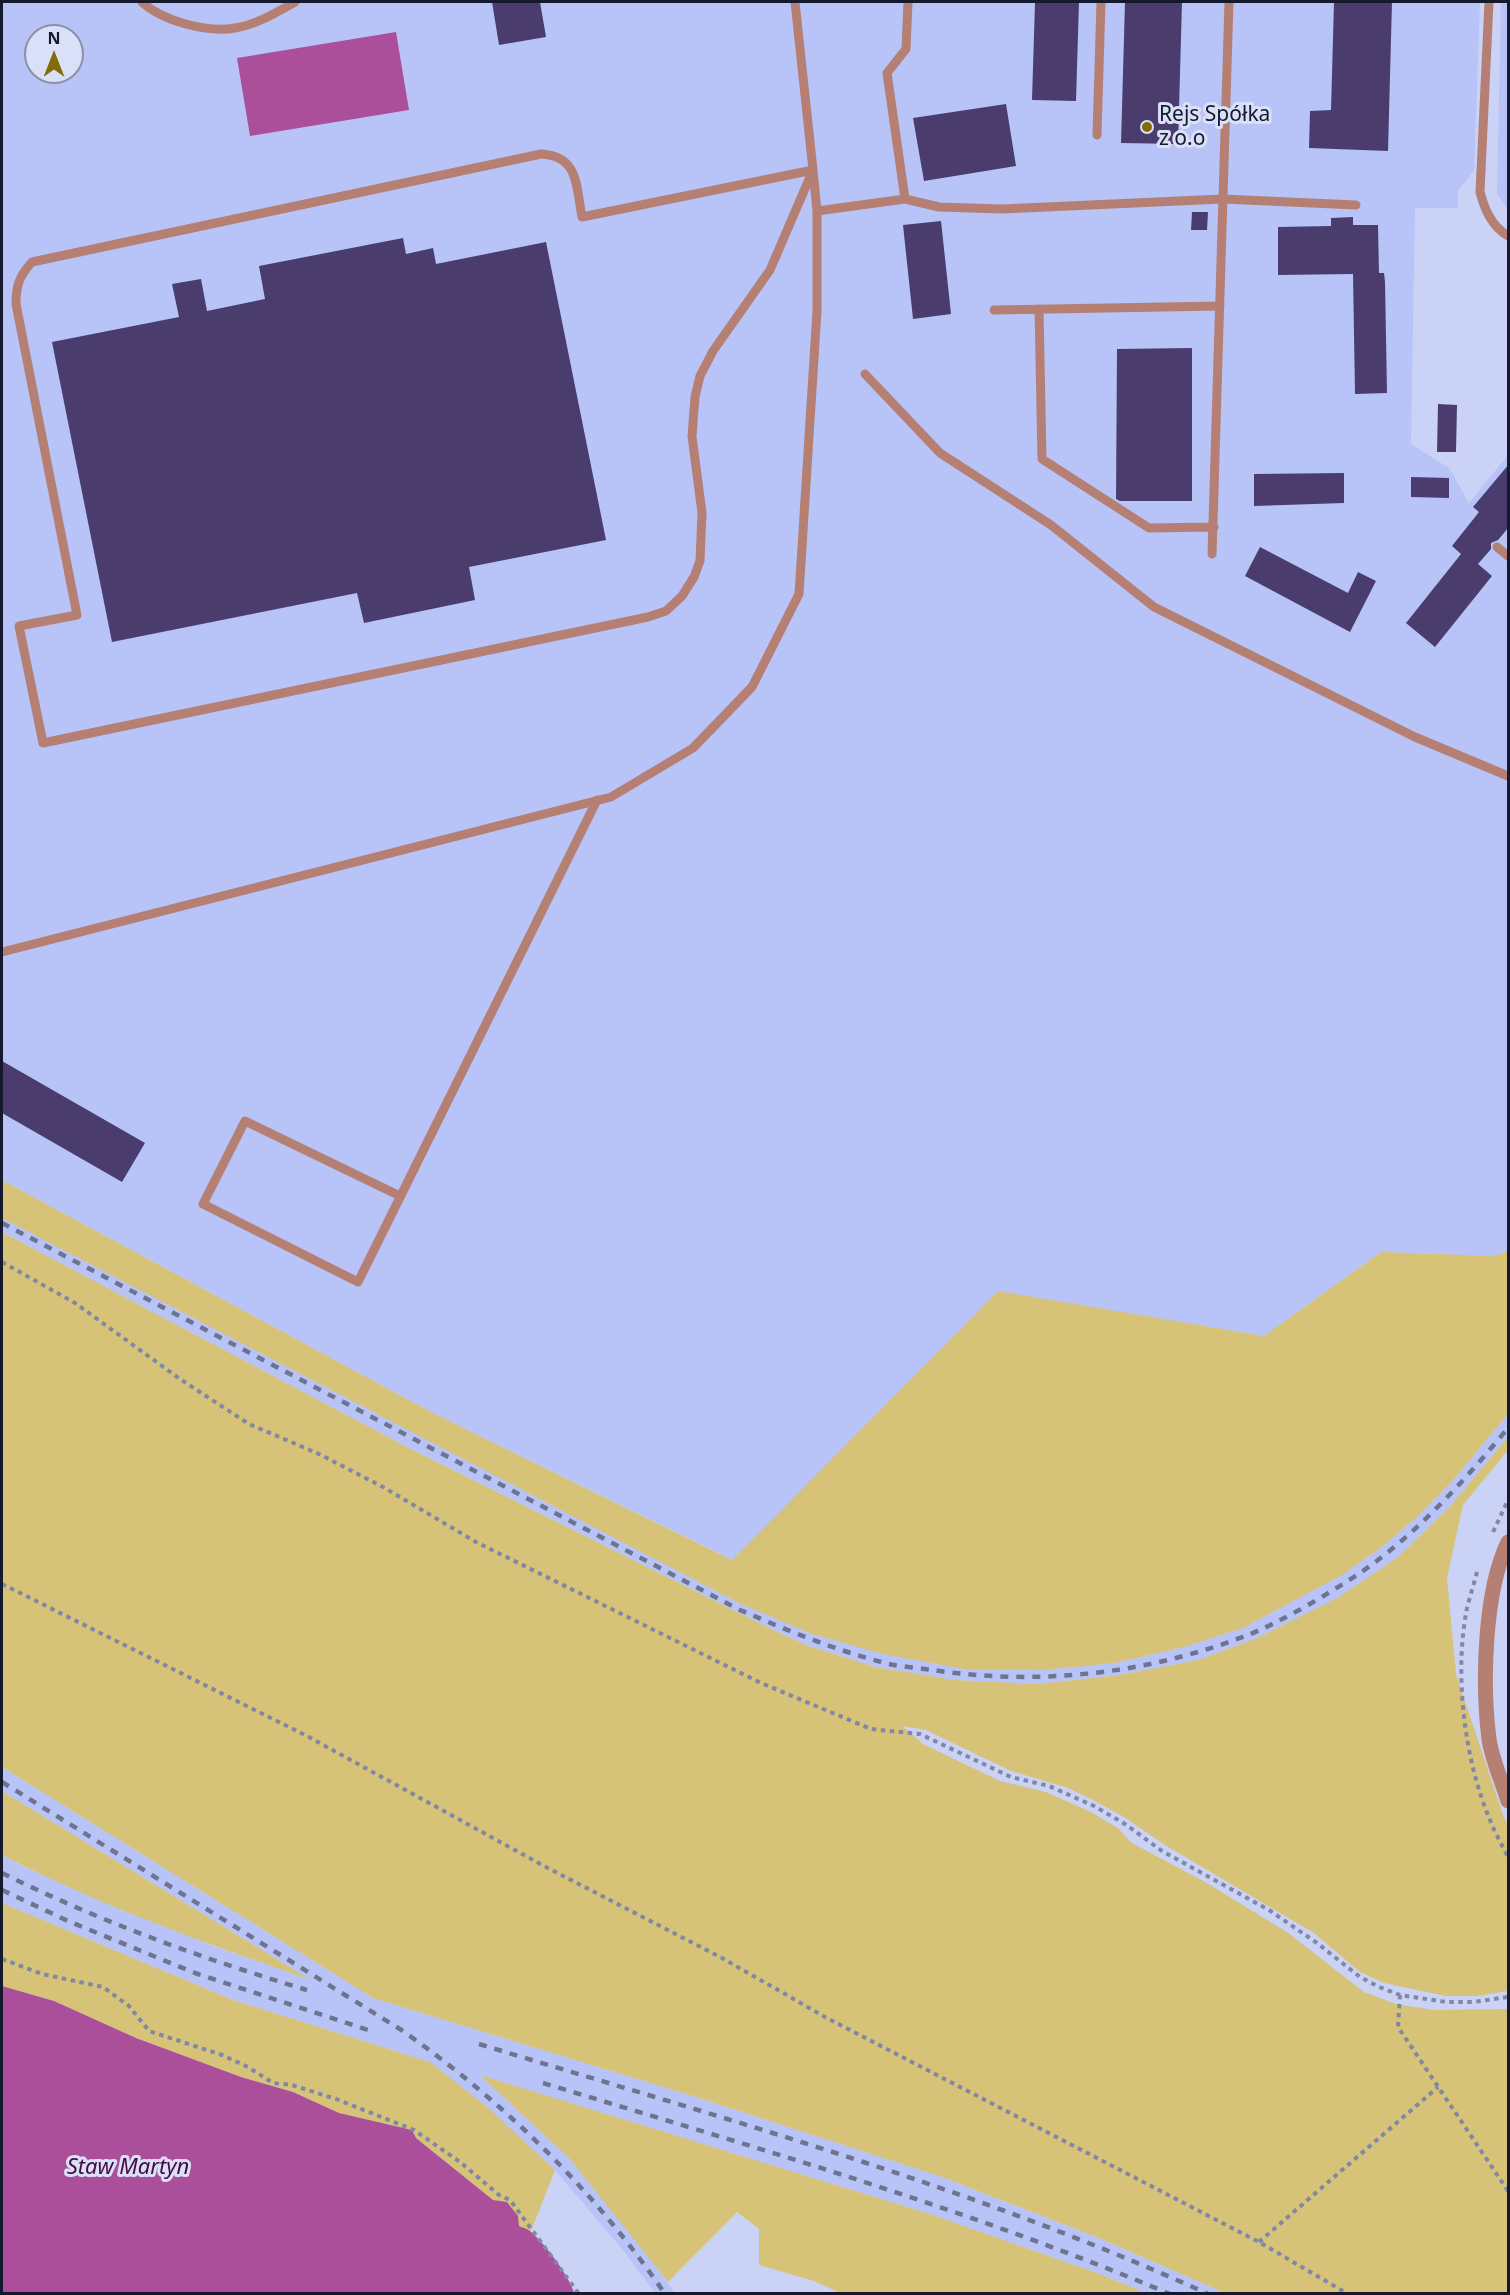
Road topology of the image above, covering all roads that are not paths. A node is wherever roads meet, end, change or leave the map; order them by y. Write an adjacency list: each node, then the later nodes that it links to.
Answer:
1 (142, 2): 2 (lane)
2 (295, 2)
3 (795, 2): 9 (lane)
4 (908, 2): 10 (lane)
5 (1101, 2): 8 (lane)
6 (1229, 2): 11 (lane)
7 (1489, 2): 14 (lane)
8 (1097, 135)
9 (813, 170): 9 (lane); 13 (lane)
10 (904, 199): 11 (lane); 13 (lane)
11 (1223, 199): 12 (lane); 15 (lane)
12 (1356, 205)
13 (817, 212): 24 (lane)
14 (1509, 236)
15 (1220, 306): 16 (lane); 19 (lane)
16 (1039, 309): 17 (lane); 19 (lane)
17 (994, 310)
18 (865, 374): 23 (lane)
19 (1214, 527): 21 (lane)
20 (1497, 547): 22 (lane)
21 (1212, 554)
22 (1509, 556)
23 (1509, 776)
24 (597, 800): 25 (lane); 26 (lane)
25 (2, 952)
26 (400, 1196): 26 (lane)
27 (1509, 1542): 28 (street)
28 (1509, 1801)

